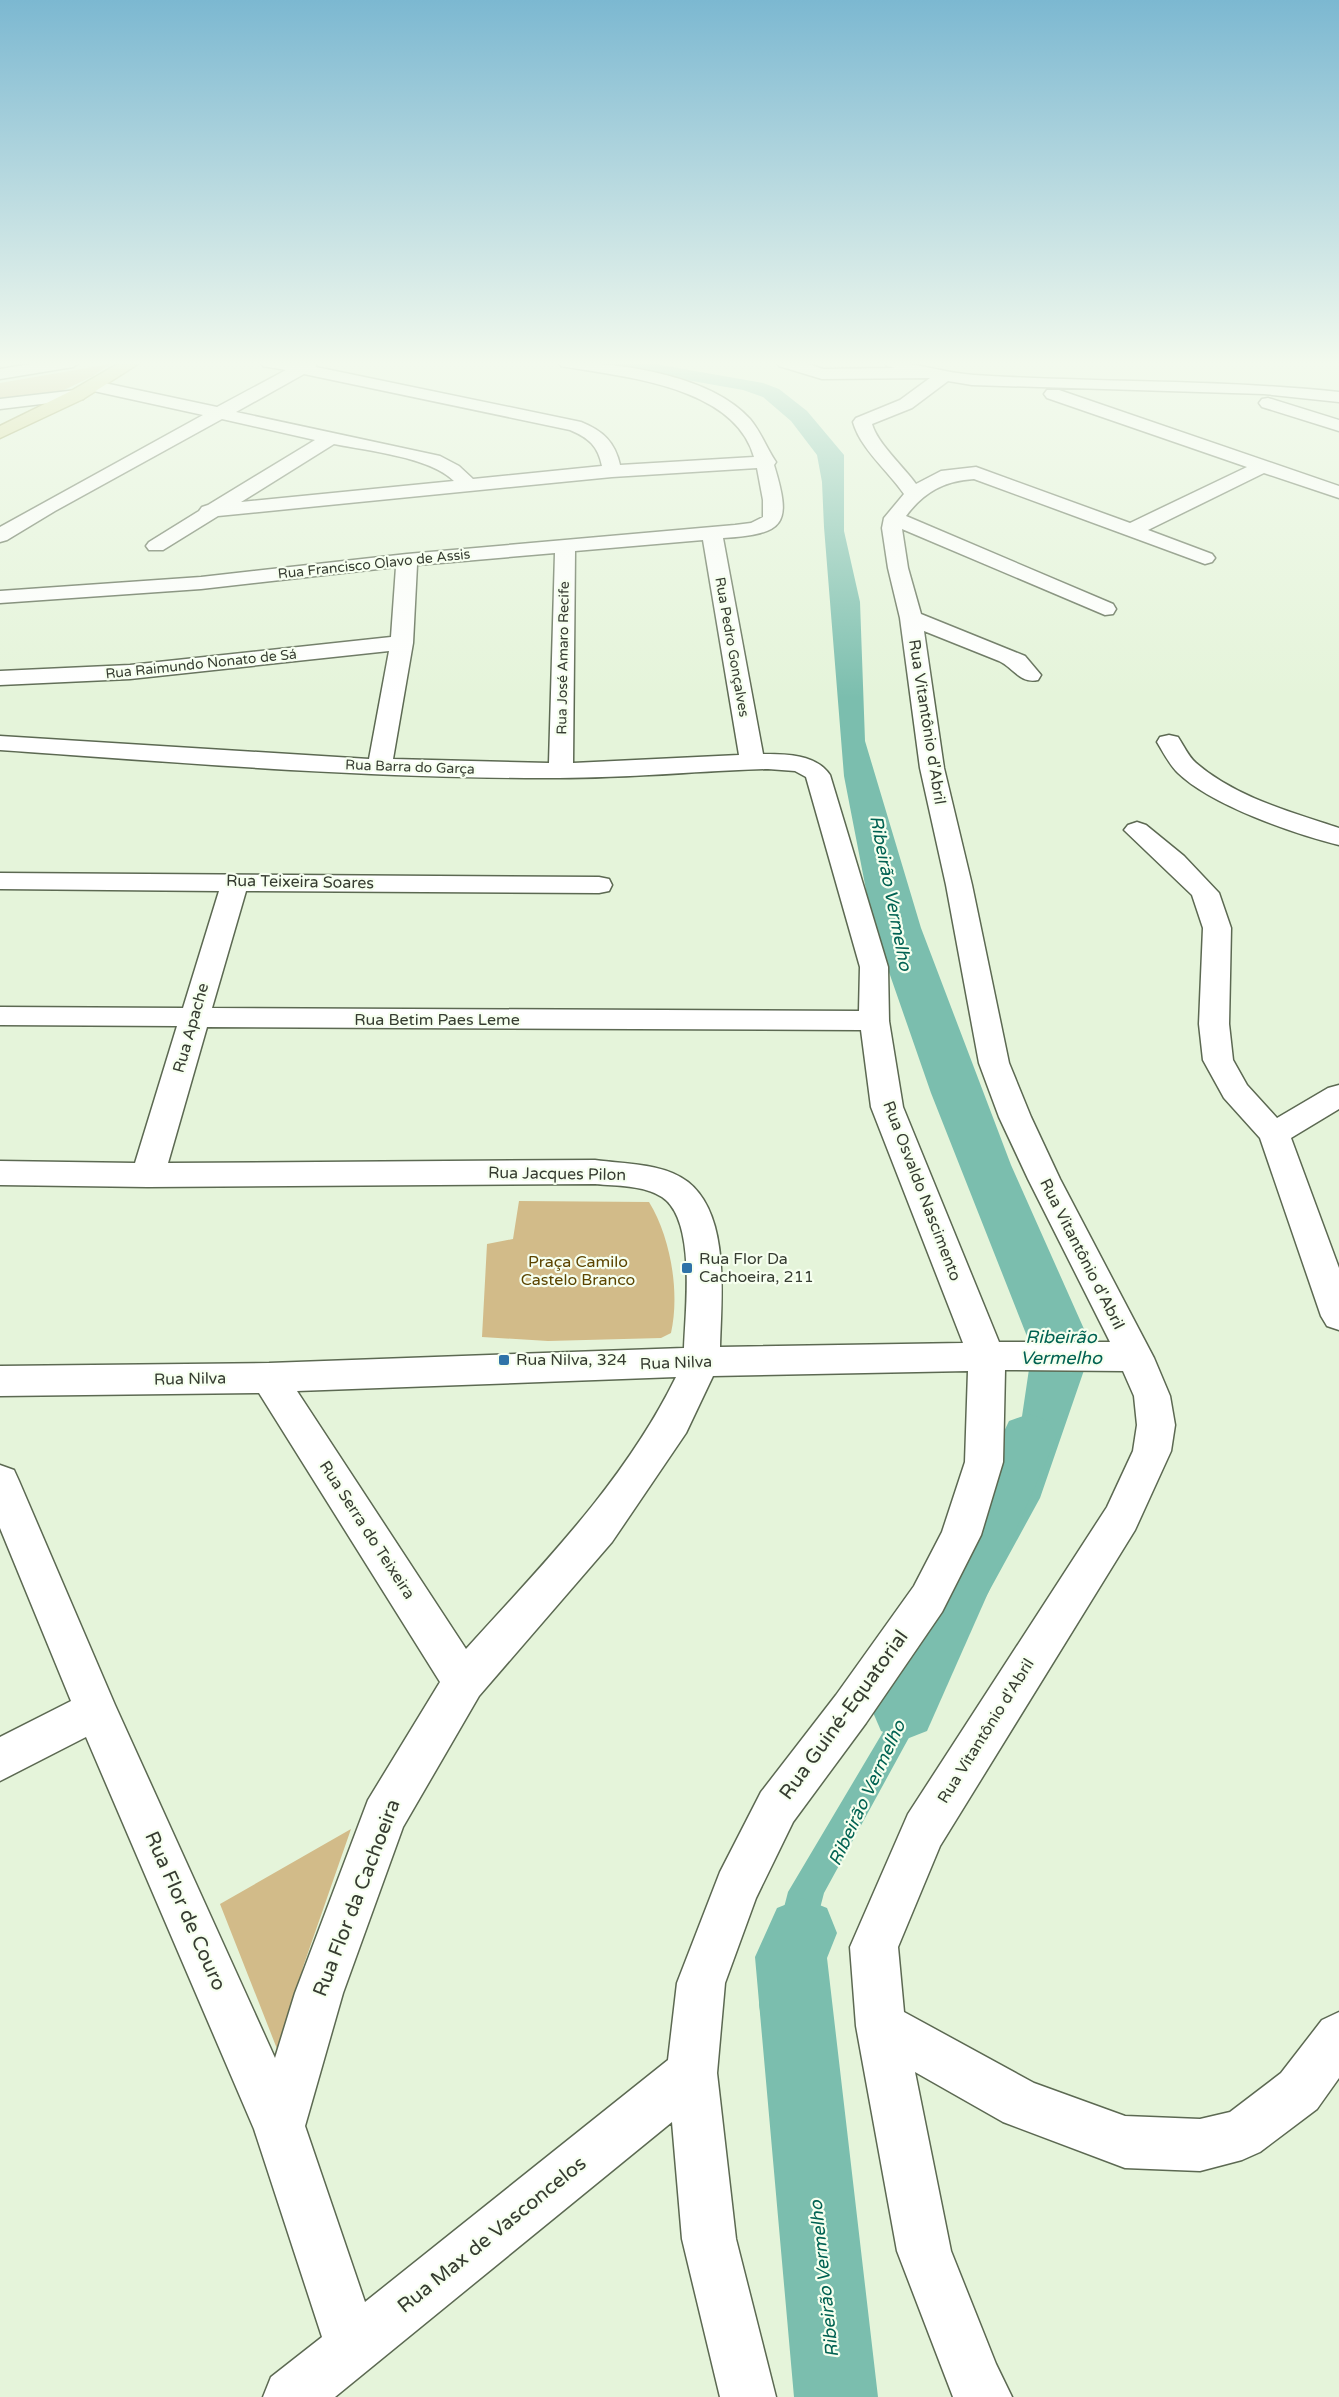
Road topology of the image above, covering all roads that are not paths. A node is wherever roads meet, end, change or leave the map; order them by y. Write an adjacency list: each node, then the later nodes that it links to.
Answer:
1 (109, 474): 18 (street)
2 (271, 474): 14 (street)
3 (459, 474): 11 (street)
4 (585, 474): 11 (street)
5 (769, 474): 17 (street, Rua Francisco Olavo de Assis)
6 (899, 474): 13 (street)
7 (959, 474): 13 (street)
8 (981, 474): 16 (street)
9 (1247, 474): 16 (street)
10 (1286, 474): 12 (street)
11 (468, 486): 14 (street)
12 (1339, 492)
13 (914, 495): 15 (street)
14 (209, 511): 19 (street)
15 (894, 518): 24 (street); 25 (street, Rua Vitantônio d'Abril)
16 (1132, 530): 21 (street)
17 (712, 533): 20 (street, Rua Francisco Olavo de Assis); 31 (street, Rua Pedro Gonçalves)
18 (0, 536)
19 (156, 546)
20 (565, 546): 22 (street, Rua Francisco Olavo de Assis); 33 (street, Rua José Amaro Recife)
21 (1205, 558)
22 (407, 560): 23 (street, Rua Francisco Olavo de Assis); 26 (street)
23 (0, 597)
24 (1105, 609)
25 (911, 618): 27 (street); 49 (street, Rua Vitantônio d'Abril)
26 (402, 643): 28 (street, Rua Raimundo Nonato de Sá); 32 (street)
27 (1030, 675)
28 (0, 678)
29 (1169, 742): 36 (street)
30 (0, 743): 32 (street, Rua Barra do Garça)
31 (752, 762): 33 (street, Rua Barra do Garça); 34 (street, Rua Barra do Garça)
32 (380, 765): 33 (street, Rua Barra do Garça)
33 (561, 771)
34 (818, 775): 42 (street, Rua Osvaldo Nascimento)
35 (1137, 830): 44 (street)
36 (1339, 837)
37 (0, 881): 38 (street, Rua Teixeira Soares)
38 (234, 881): 39 (street, Rua Teixeira Soares); 41 (street, Rua Apache)
39 (599, 885)
40 (0, 1016): 41 (street, Rua Betim Paes Leme)
41 (193, 1019): 42 (street, Rua Betim Paes Leme); 46 (street, Rua Apache)
42 (874, 1021): 48 (street, Rua Osvaldo Nascimento)
43 (1339, 1095): 44 (street)
44 (1274, 1134): 47 (street)
45 (0, 1173): 46 (street, Rua Jacques Pilon)
46 (148, 1175): 50 (street, Rua Jacques Pilon)
47 (1339, 1316)
48 (999, 1357): 49 (street, Rua Nilva); 50 (street, Rua Nilva); 59 (street, Rua Guiné-Equatorial)
49 (1120, 1357): 57 (street, Rua Vitantônio d'Abril)
50 (702, 1362): 51 (street, Rua Nilva); 54 (street, Rua Jacques Pilon)
51 (269, 1378): 52 (street, Rua Nilva); 54 (street, Rua Serra do Teixeira)
52 (0, 1381)
53 (0, 1481): 55 (street, Rua Flor de Couro)
54 (464, 1682): 60 (street, Rua Flor da Cachoeira)
55 (96, 1710): 56 (street); 60 (street, Rua Flor de Couro)
56 (0, 1760)
57 (881, 2026): 58 (street); 64 (street, Rua Vitantônio d'Abril)
58 (1339, 2037)
59 (692, 2073): 61 (street, Rua Max de Vasconcelos); 63 (street, Rua Guiné-Equatorial)
60 (279, 2127): 61 (street, Rua Flor de Couro)
61 (353, 2347): 62 (street, Rua Max de Vasconcelos)
62 (291, 2397)
63 (748, 2397)
64 (984, 2397)

